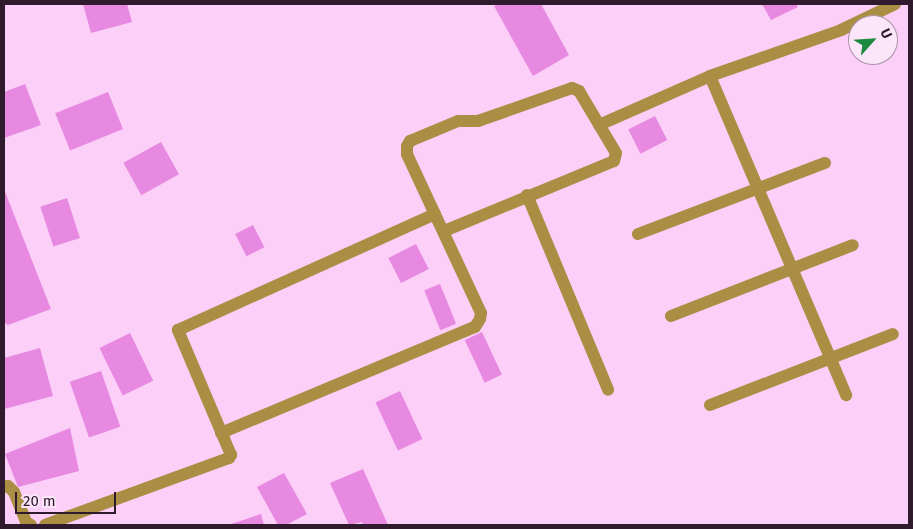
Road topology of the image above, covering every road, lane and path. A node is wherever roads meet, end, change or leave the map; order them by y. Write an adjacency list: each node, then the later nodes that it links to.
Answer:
1 (895, 4): 2 (street)
2 (710, 76): 3 (street); 5 (street)
3 (599, 125): 6 (street); 7 (street)
4 (826, 163): 5 (street)
5 (759, 190): 9 (street); 11 (street)
6 (527, 195): 8 (street); 15 (street)
7 (435, 214): 8 (street); 18 (street)
8 (444, 231): 18 (street)
9 (638, 234)
10 (853, 245): 11 (street)
11 (792, 269): 12 (street); 14 (street)
12 (671, 316)
13 (893, 334): 14 (street)
14 (830, 358): 16 (street); 17 (street)
15 (608, 390)
16 (846, 395)
17 (710, 405)
18 (221, 433): 21 (street)
19 (4, 487): 20 (street)
20 (31, 525)
21 (45, 525)

